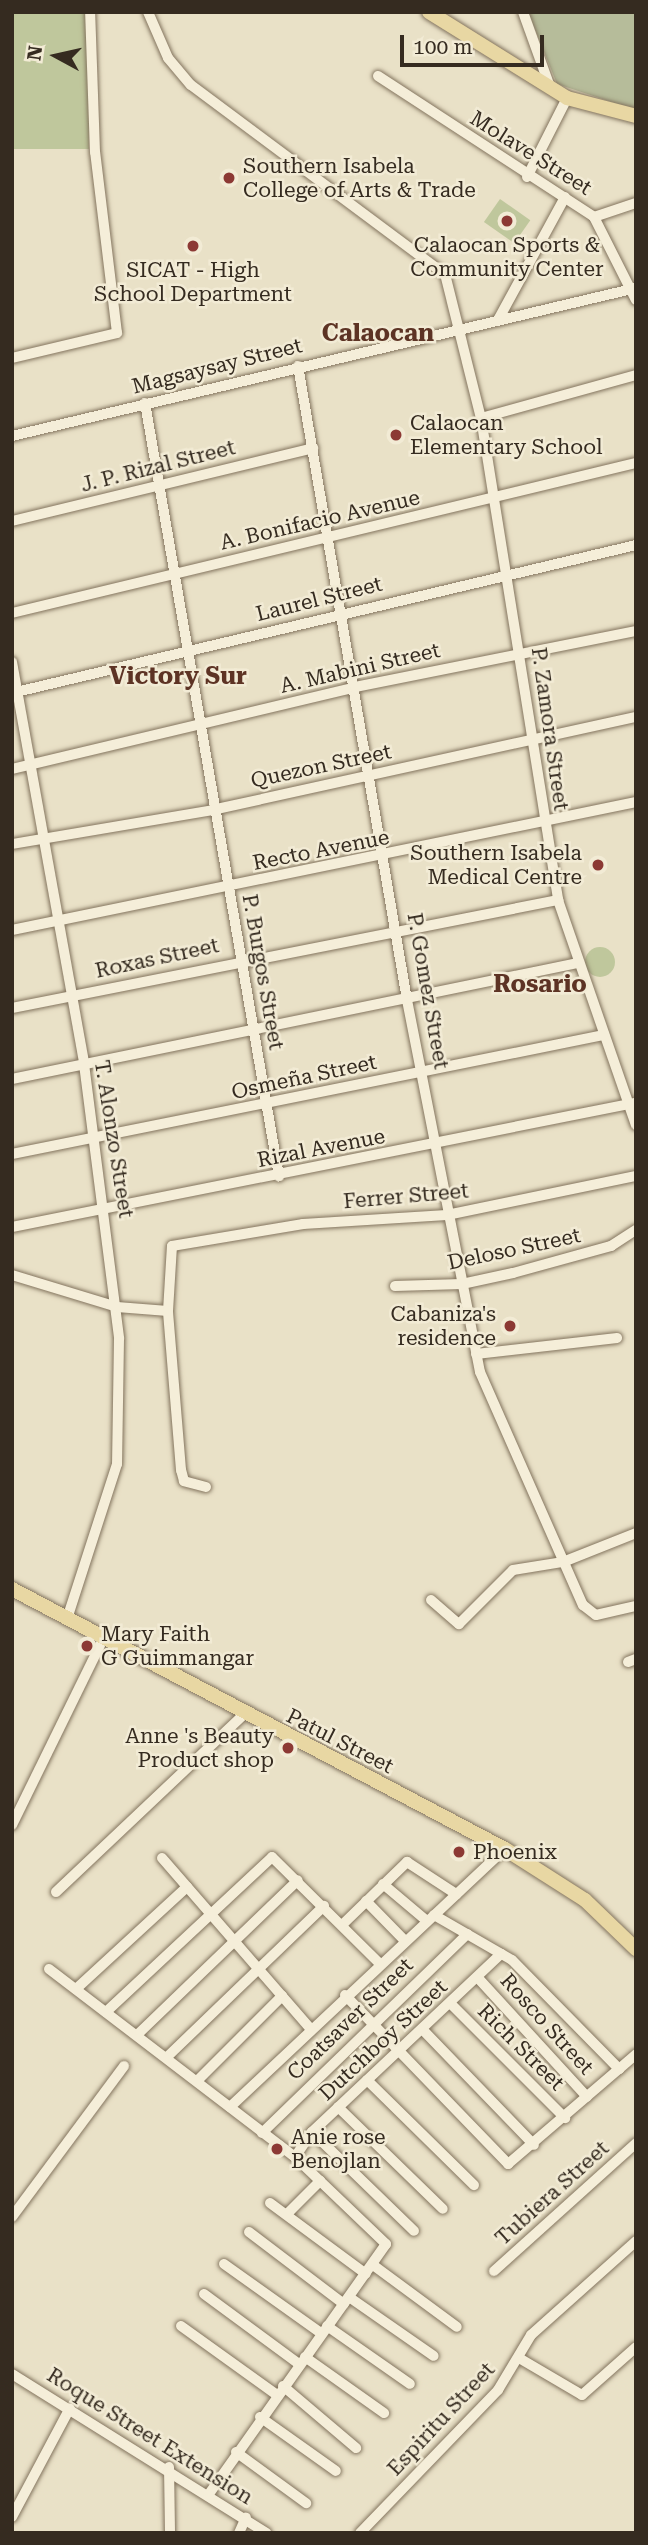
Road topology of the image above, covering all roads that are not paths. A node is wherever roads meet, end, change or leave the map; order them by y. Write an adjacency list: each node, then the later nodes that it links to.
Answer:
1 (90, 12): 16 (street)
2 (148, 12): 15 (street, P. Zamora Street)
3 (429, 12): 6 (main road)
4 (523, 12): 6 (street)
5 (378, 76): 9 (street, Molave Street)
6 (550, 87): 7 (main road)
7 (567, 98): 8 (main road); 9 (street)
8 (636, 116)
9 (527, 177): 10 (street, Molave Street)
10 (565, 197): 12 (street, Molave Street); 14 (street)
11 (636, 203): 12 (street)
12 (594, 217): 13 (street, Molave Street)
13 (634, 292): 14 (street, Magsaysay Street)
14 (498, 320): 15 (street, Magsaysay Street)
15 (461, 328): 17 (street, Magsaysay Street); 20 (street, P. Zamora Street)
16 (12, 358)
17 (298, 366): 19 (street, Magsaysay Street); 22 (street, P. Gomez Street)
18 (636, 376): 20 (street)
19 (145, 403): 21 (street, Magsaysay Street); 24 (street, P. Burgos Street)
20 (481, 418): 25 (street, P. Zamora Street)
21 (12, 436)
22 (313, 448): 24 (street, J. P. Rizal Street); 27 (street, P. Gomez Street)
23 (636, 463): 25 (street, A. Bonifacio Avenue)
24 (157, 487): 26 (street, J. P. Rizal Street); 30 (street, P. Burgos Street)
25 (494, 498): 27 (street, A. Bonifacio Avenue); 29 (street, P. Zamora Street)
26 (12, 521)
27 (329, 538): 30 (street, A. Bonifacio Avenue); 31 (street, P. Gomez Street)
28 (636, 545): 29 (street, Laurel Street)
29 (505, 572): 31 (street, Laurel Street); 34 (street, P. Zamora Street)
30 (170, 576): 32 (street, A. Bonifacio Avenue); 35 (street, P. Burgos Street)
31 (343, 612): 35 (street, Laurel Street); 37 (street, P. Gomez Street)
32 (12, 613)
33 (636, 631): 34 (street, A. Mabini Street)
34 (520, 652): 37 (street, A. Mabini Street); 41 (street, P. Zamora Street)
35 (184, 653): 38 (street, Laurel Street); 40 (street, P. Burgos Street)
36 (12, 662): 38 (street, T. Alonzo Street)
37 (355, 687): 40 (street, A. Mabini Street); 44 (street, P. Gomez Street)
38 (15, 692): 42 (street, T. Alonzo Street)
39 (636, 717): 41 (street, Quezon Street)
40 (200, 728): 42 (street, A. Mabini Street); 46 (street, P. Burgos Street)
41 (531, 738): 44 (street, Quezon Street); 47 (street, P. Zamora Street)
42 (30, 765): 43 (street, A. Mabini Street); 48 (street, T. Alonzo Street)
43 (12, 769)
44 (371, 776): 46 (street, Quezon Street); 50 (street, P. Gomez Street)
45 (636, 803): 47 (street, Recto Avenue)
46 (212, 810): 48 (street, Quezon Street); 51 (street, P. Burgos Street)
47 (544, 824): 50 (street, Recto Avenue); 52 (street, P. Zamora Street)
48 (43, 837): 49 (street, Quezon Street); 53 (street, T. Alonzo Street)
49 (12, 844)
50 (386, 858): 51 (street, Recto Avenue); 54 (street, P. Gomez Street)
51 (228, 887): 53 (street, Recto Avenue); 56 (street, P. Burgos Street)
52 (558, 900): 54 (street, Roxas Street); 57 (street, P. Zamora Street)
53 (58, 922): 55 (street, Recto Avenue); 58 (street, T. Alonzo Street)
54 (398, 929): 56 (street, Roxas Street); 59 (street, P. Gomez Street)
55 (12, 930)
56 (242, 960): 58 (street, Roxas Street); 61 (street, P. Burgos Street)
57 (578, 963): 59 (street); 62 (street, P. Zamora Street)
58 (71, 996): 60 (street, Roxas Street); 63 (street, T. Alonzo Street)
59 (407, 1000): 61 (street); 64 (street, P. Gomez Street)
60 (12, 1008)
61 (254, 1033): 63 (street); 67 (street, P. Burgos Street)
62 (604, 1035): 64 (street, Osmeña Street); 66 (street, P. Zamora Street)
63 (83, 1064): 65 (street); 69 (street, T. Alonzo Street)
64 (422, 1072): 67 (street, Osmeña Street); 70 (street, P. Gomez Street)
65 (12, 1079)
66 (632, 1103): 68 (street, P. Zamora Street); 70 (street, Rizal Avenue)
67 (267, 1105): 69 (street, Osmeña Street); 72 (street, P. Burgos Street)
68 (636, 1125)
69 (95, 1137): 71 (street, Osmeña Street); 74 (street, T. Alonzo Street)
70 (436, 1145): 72 (street, Rizal Avenue); 75 (street, P. Gomez Street)
71 (12, 1154)
72 (279, 1176): 74 (street, Rizal Avenue)
73 (636, 1176): 75 (street, Ferrer Street)
74 (106, 1210): 76 (street, Rizal Avenue); 81 (street, T. Alonzo Street)
75 (447, 1215): 79 (street, P. Gomez Street); 82 (street, Ferrer Street)
76 (12, 1227)
77 (636, 1230): 79 (street, Deloso Street)
78 (12, 1275): 81 (street)
79 (462, 1284): 80 (street, Deloso Street); 84 (street, P. Gomez Street)
80 (394, 1286)
81 (117, 1307): 82 (street); 91 (street, T. Alonzo Street)
82 (168, 1311): 85 (street)
83 (617, 1338): 84 (street)
84 (476, 1354): 87 (street, P. Gomez Street)
85 (206, 1487)
86 (636, 1533): 87 (street)
87 (563, 1562): 89 (street); 90 (street, P. Gomez Street)
88 (12, 1589): 91 (main road, Patul Street)
89 (431, 1600)
90 (636, 1606)
91 (66, 1619): 92 (main road, Patul Street)
92 (102, 1641): 93 (main road, Patul Street); 94 (street)
93 (244, 1714): 95 (main road, Patul Street); 100 (street)
94 (12, 1825)
95 (505, 1849): 101 (street); 110 (main road, Patul Street)
96 (162, 1858): 99 (street)
97 (298, 1880): 103 (street); 104 (street); 108 (street)
98 (383, 1884): 101 (street); 102 (street); 105 (street)
99 (187, 1887): 104 (street); 116 (street)
100 (56, 1892)
101 (456, 1894): 105 (street)
102 (366, 1901): 106 (street); 109 (street)
103 (324, 1906): 106 (street); 114 (street)
104 (210, 1914): 108 (street); 120 (street)
105 (430, 1918): 107 (street); 109 (street)
106 (342, 1925): 112 (street)
107 (467, 1934): 111 (street); 121 (street, Coatsaver Street)
108 (234, 1941): 114 (street); 124 (street)
109 (405, 1941): 112 (street)
110 (636, 1949)
111 (501, 1954): 115 (street, Dutchboy Street); 129 (street)
112 (379, 1964): 117 (street)
113 (49, 1969): 116 (street)
114 (258, 1969): 118 (street); 127 (street)
115 (478, 1978): 119 (street, Dutchboy Street); 132 (street, Rosco Street)
116 (76, 1989): 120 (street)
117 (345, 1995): 121 (street); 122 (street)
118 (282, 1996): 122 (street); 130 (street)
119 (450, 2003): 123 (street, Dutchboy Street); 135 (street, Rich Street)
120 (106, 2012): 124 (street)
121 (370, 2024): 125 (street); 137 (street, Coatsaver Street)
122 (309, 2027): 133 (street)
123 (422, 2029): 125 (street, Dutchboy Street); 139 (street)
124 (137, 2035): 127 (street)
125 (396, 2054): 131 (street, Dutchboy Street); 139 (street)
126 (636, 2054): 129 (street)
127 (167, 2057): 130 (street)
128 (124, 2066): 146 (street)
129 (619, 2070): 132 (street)
130 (198, 2080): 133 (street)
131 (368, 2080): 134 (street, Dutchboy Street); 142 (street)
132 (587, 2097): 135 (street)
133 (230, 2107): 137 (street)
134 (338, 2107): 136 (street, Dutchboy Street); 144 (street)
135 (565, 2118): 139 (street)
136 (312, 2132): 140 (street, Dutchboy Street); 147 (street)
137 (261, 2133): 140 (street)
138 (636, 2143): 152 (street, Tubiera Street)
139 (534, 2145)
140 (295, 2157): 141 (street)
141 (320, 2180): 145 (street); 151 (street)
142 (474, 2185)
143 (270, 2203): 145 (street)
144 (443, 2209)
145 (286, 2214): 151 (street)
146 (12, 2217)
147 (414, 2231)
148 (249, 2232): 154 (street)
149 (636, 2241): 160 (street, Espiritu Street)
150 (225, 2264): 157 (street)
151 (369, 2269): 154 (street); 156 (street)
152 (494, 2271)
153 (204, 2294): 161 (street)
154 (347, 2300): 157 (street); 159 (street)
155 (181, 2326): 164 (street)
156 (457, 2327)
157 (324, 2330): 161 (street); 163 (street)
158 (636, 2347): 160 (street)
159 (434, 2356)
160 (519, 2358): 179 (street, Espiritu Street)
161 (302, 2361): 164 (street); 166 (street)
162 (12, 2374): 165 (street, Roque Street Extension)
163 (410, 2384)
164 (280, 2391): 167 (street); 168 (street)
165 (70, 2407): 170 (street, Roque Street Extension); 175 (street)
166 (384, 2413)
167 (260, 2417): 169 (street); 171 (street)
168 (356, 2448)
169 (236, 2452): 172 (street); 173 (street)
170 (169, 2467): 172 (street, Roque Street Extension); 176 (street)
171 (336, 2471)
172 (210, 2493): 174 (street, Roque Street Extension)
173 (306, 2503)
174 (246, 2516): 177 (street); 178 (street, Roque Street Extension)
175 (12, 2517)
176 (170, 2533)
177 (239, 2533)
178 (266, 2533)
179 (360, 2533)

